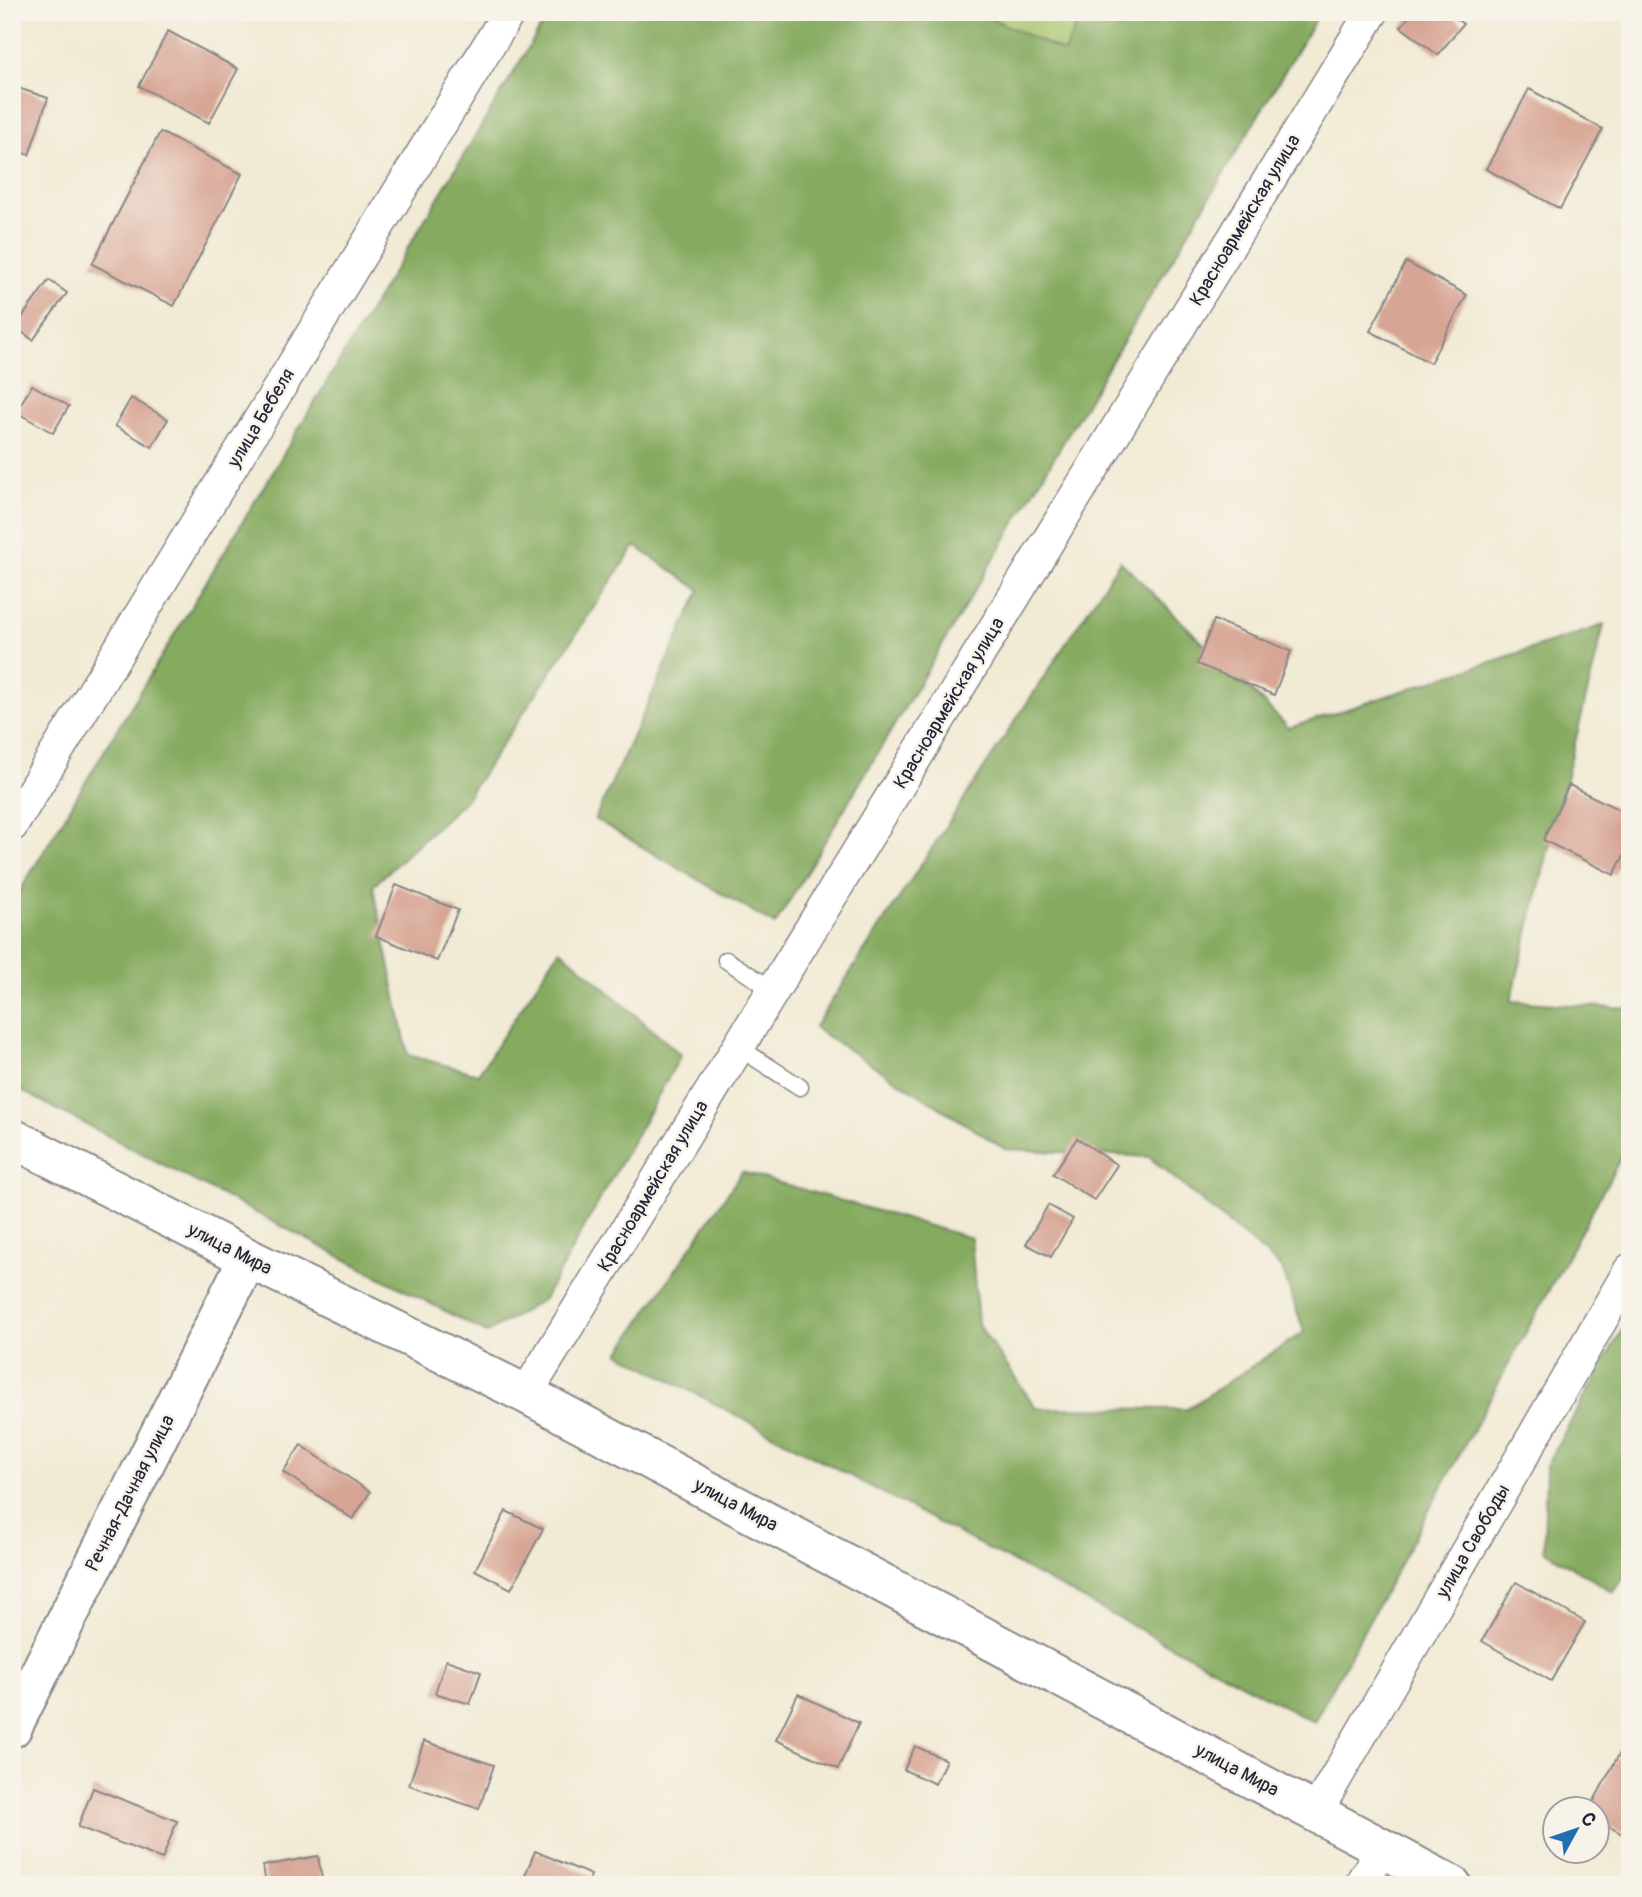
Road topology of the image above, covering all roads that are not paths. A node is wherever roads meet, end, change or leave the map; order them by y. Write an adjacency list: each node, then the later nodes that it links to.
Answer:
1 (509, 12): 3 (street, улица Бебеля)
2 (1372, 12): 5 (street, Красноармейская улица)
3 (12, 825)
4 (726, 960): 5 (lane)
5 (773, 990): 6 (street, Красноармейская улица)
6 (738, 1047): 7 (lane); 11 (street, Красноармейская улица)
7 (800, 1087)
8 (12, 1138): 9 (street, улица Мира)
9 (247, 1258): 11 (street, улица Мира); 12 (street, Речная-Дачная улица)
10 (1630, 1270): 13 (street, улица Свободы)
11 (526, 1394): 13 (street, улица Мира)
12 (12, 1728)
13 (1316, 1812): 14 (street, улица Мира)
14 (1383, 1847): 15 (street); 16 (street, улица Мира)
15 (1360, 1885)
16 (1452, 1885)

